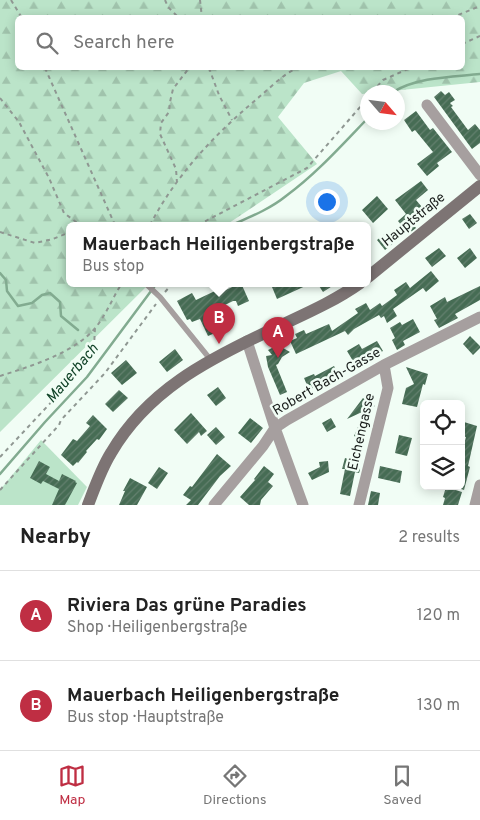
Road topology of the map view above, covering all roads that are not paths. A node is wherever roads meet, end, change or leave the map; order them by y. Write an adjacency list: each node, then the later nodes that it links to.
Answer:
1 (428, 105): 2 (street)
2 (480, 175)
3 (480, 186): 4 (main road, Hauptstraße)
4 (371, 275)
5 (150, 287): 9 (lane)
6 (354, 287): 8 (main road)
7 (480, 317): 10 (street, Robert Bach-Gasse)
8 (247, 341): 9 (main road); 11 (street)
9 (210, 359): 13 (main road)
10 (384, 366): 11 (street, Robert Bach-Gasse); 16 (street, Eichengasse)
11 (275, 428): 14 (street, Robert Bach-Gasse); 15 (street)
12 (480, 485): 17 (street)
13 (88, 505)
14 (214, 505)
15 (303, 505)
16 (359, 505)
17 (475, 505)

